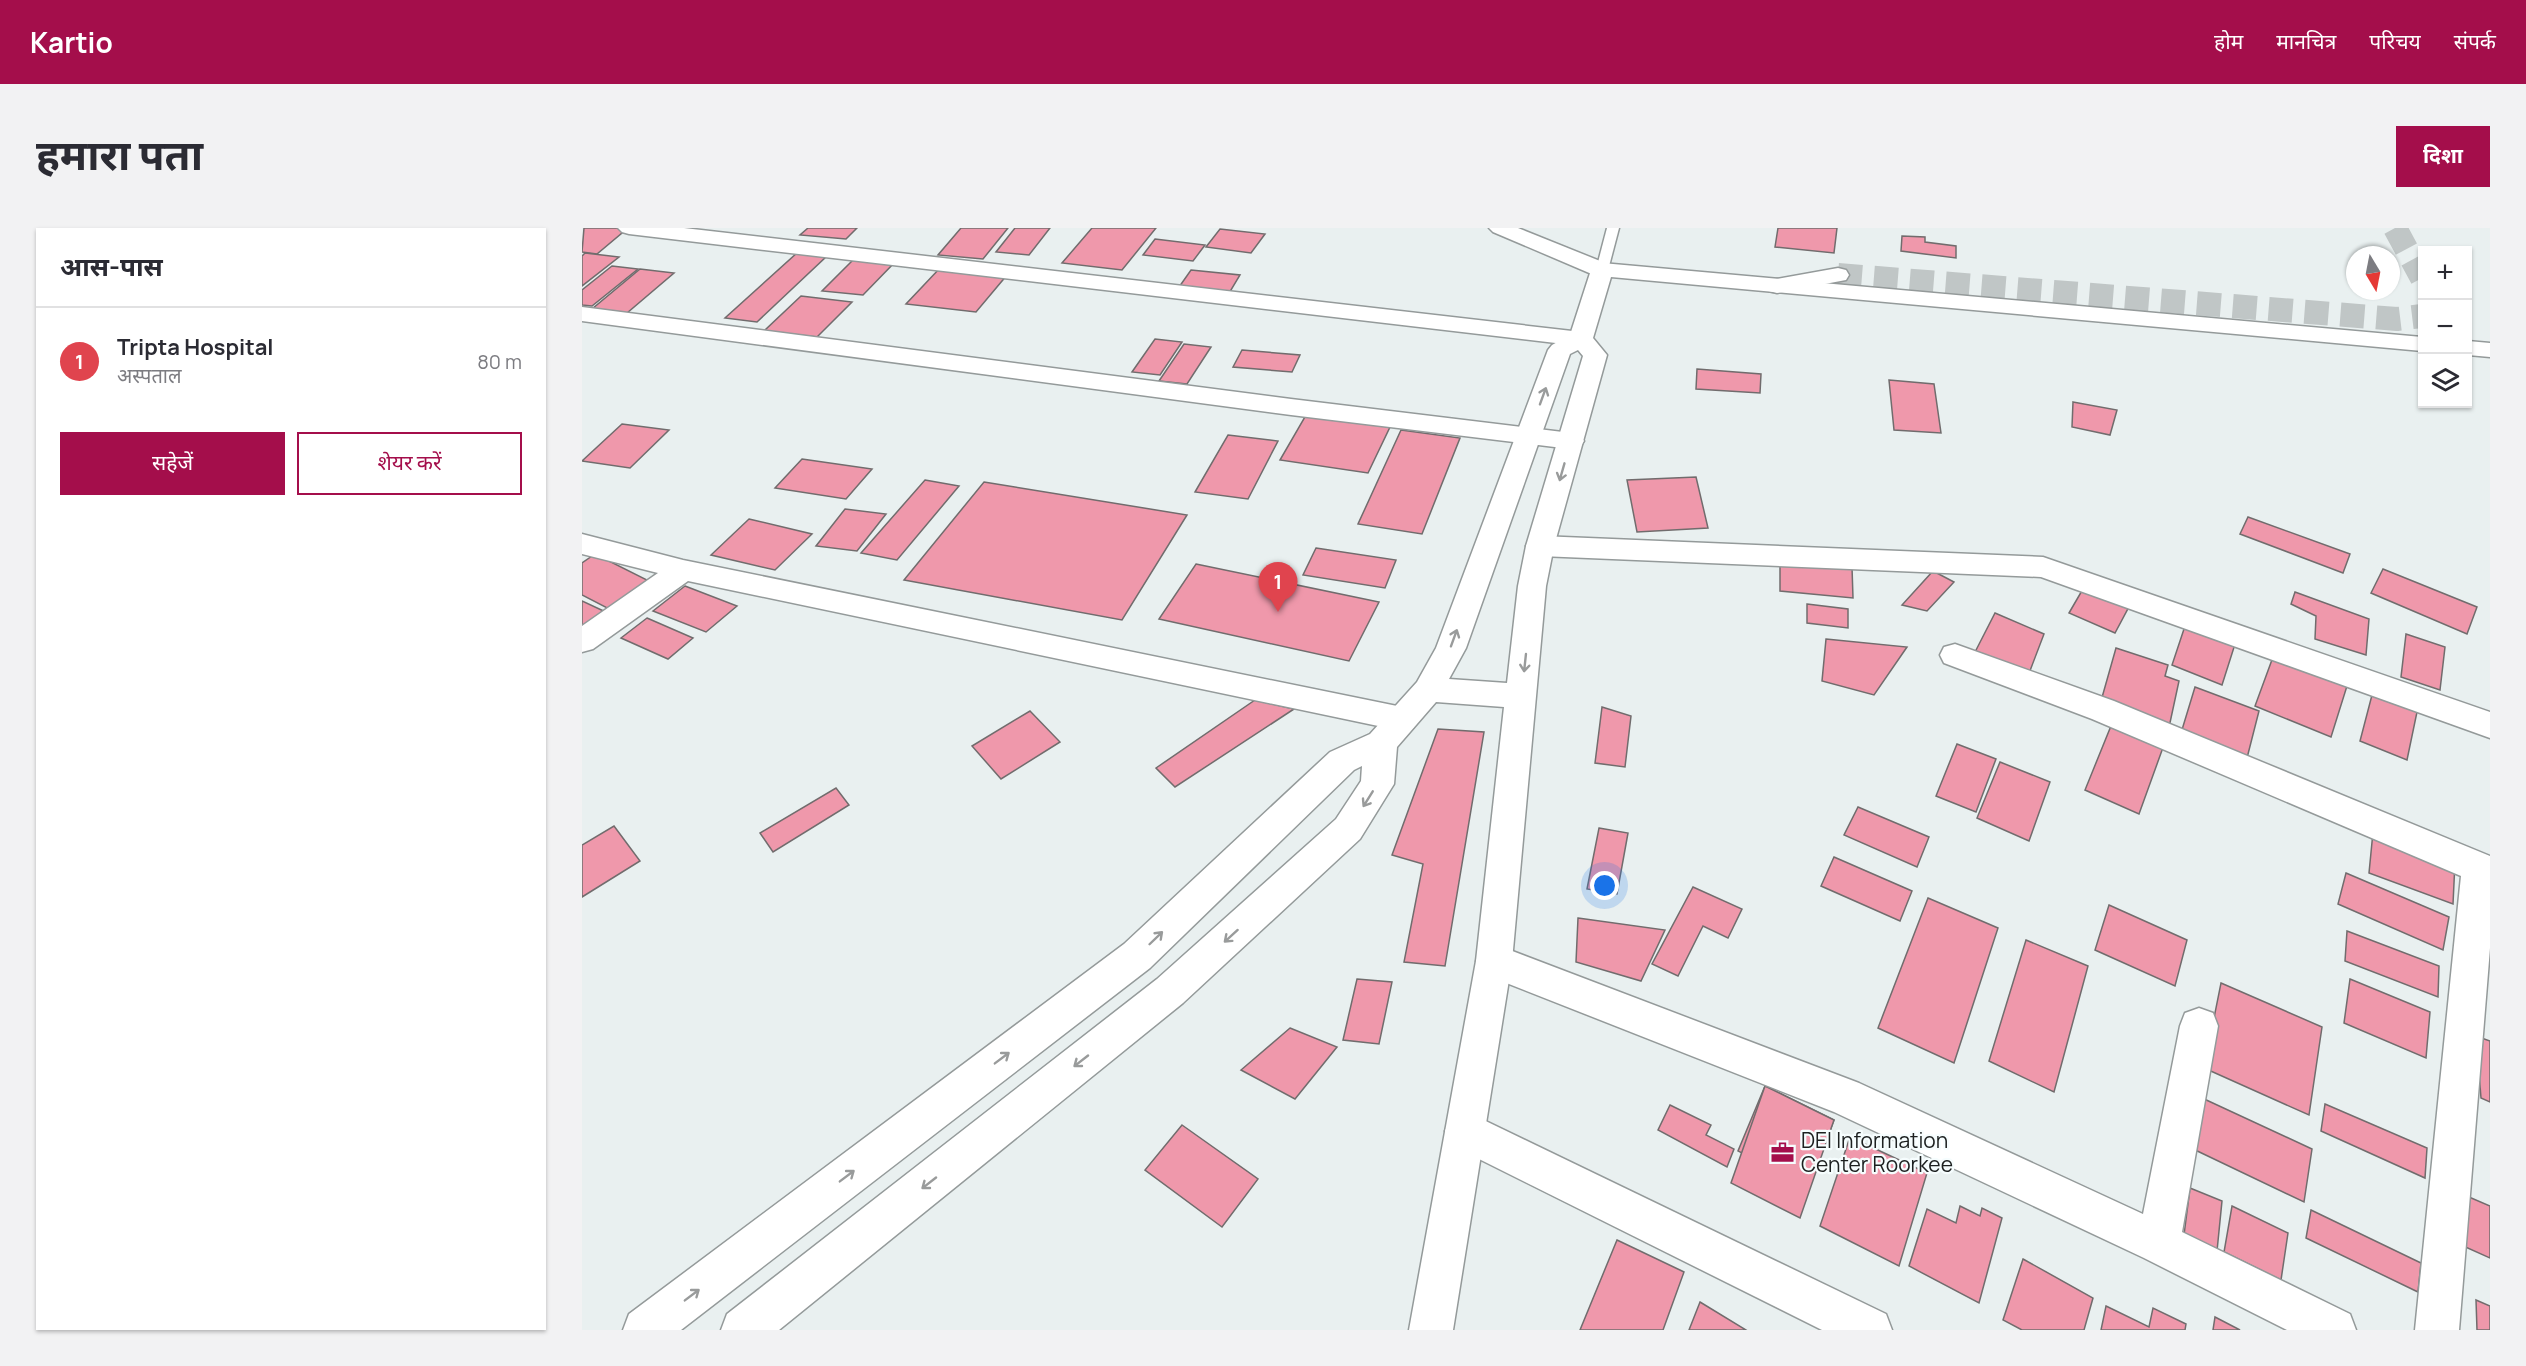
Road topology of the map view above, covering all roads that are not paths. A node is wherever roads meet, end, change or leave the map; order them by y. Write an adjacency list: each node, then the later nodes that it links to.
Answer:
1 (630, 228): 8 (street)
2 (1500, 228): 4 (street)
3 (1613, 228): 4 (lane)
4 (1602, 270): 6 (street); 8 (street)
5 (1838, 275): 6 (street)
6 (1777, 286): 9 (street)
7 (582, 314): 12 (street)
8 (1581, 339): 12 (street, one-way to 8); 13 (street)
9 (2418, 344)
10 (2472, 348): 11 (street)
11 (2490, 350)
12 (1528, 435): 13 (street); 19 (street, one-way to 12)
13 (1571, 441): 15 (street, one-way to 15)
14 (582, 544): 16 (street)
15 (1540, 546): 20 (street, one-way to 20); 21 (street)
16 (683, 570): 17 (street); 22 (street)
17 (582, 641)
18 (1956, 655): 23 (street)
19 (1428, 690): 20 (street); 22 (street)
20 (1522, 696): 24 (street)
21 (2490, 725)
22 (1391, 731): 28 (street, one-way to 22); 29 (street, one-way to 29)
23 (2485, 869): 33 (street)
24 (1494, 961): 26 (street); 27 (street)
25 (2199, 1026): 27 (street)
26 (1465, 1131): 30 (street); 31 (street)
27 (2159, 1244): 32 (street)
28 (645, 1330)
29 (743, 1330)
30 (1431, 1330)
31 (1870, 1330)
32 (2334, 1330)
33 (2437, 1330)

